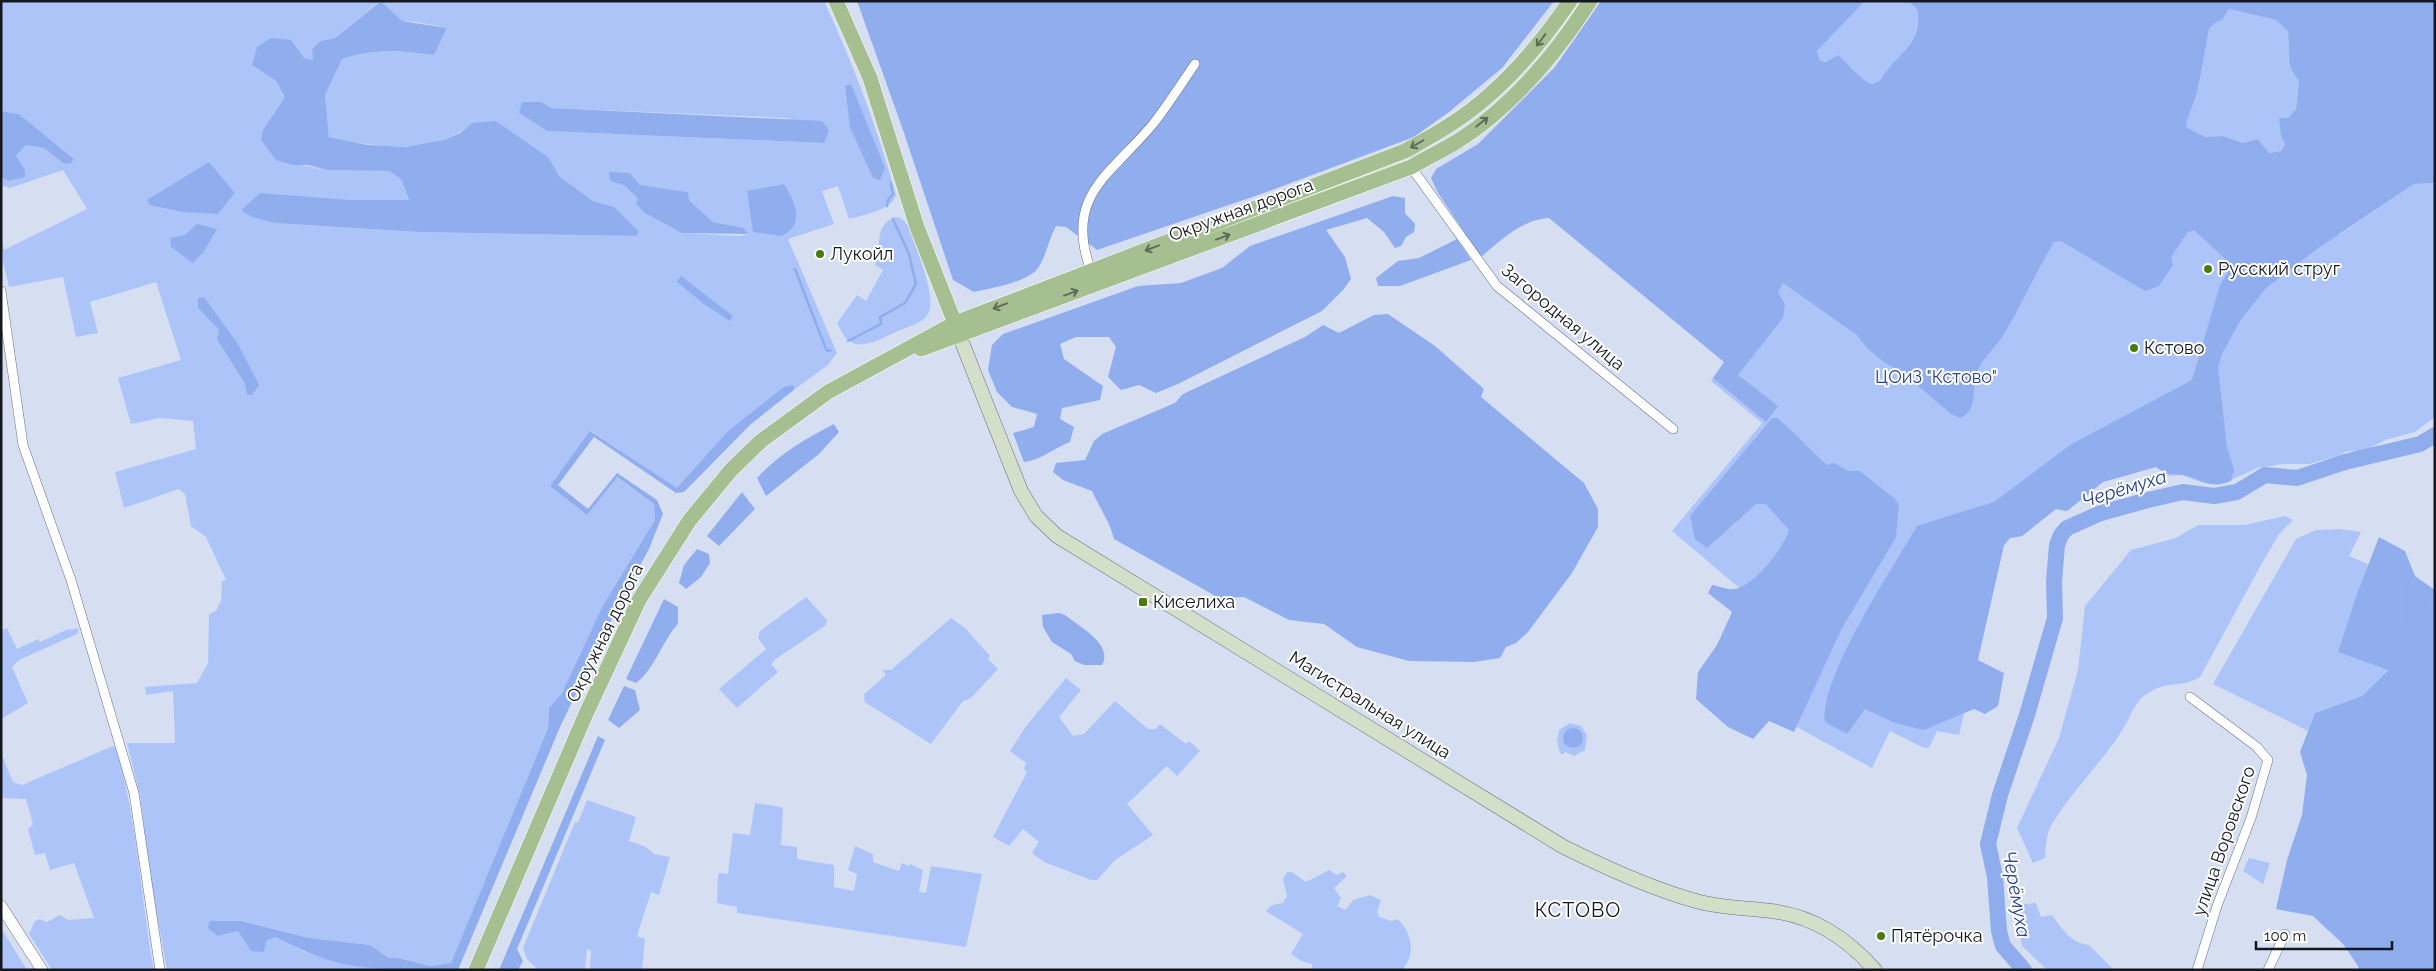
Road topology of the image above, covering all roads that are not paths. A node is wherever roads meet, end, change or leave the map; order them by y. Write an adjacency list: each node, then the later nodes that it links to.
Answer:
1 (836, 1): 8 (main road)
2 (1570, 1): 6 (main road, Окружная дорога, one-way to 6)
3 (1590, 1): 5 (main road, Окружная дорога, one-way to 3)
4 (1194, 64): 6 (street)
5 (1411, 167): 8 (main road, Окружная дорога, one-way to 5); 9 (street, Загородная улица)
6 (1091, 271): 8 (main road, Окружная дорога, one-way to 8)
7 (1, 291): 14 (street)
8 (957, 329): 15 (main road, Окружная дорога); 16 (main road, Магистральная улица)
9 (1673, 429)
10 (2190, 697): 17 (street, улица Воровского)
11 (1, 906): 13 (street)
12 (2285, 934): 18 (street)
13 (42, 970)
14 (160, 970)
15 (476, 970)
16 (1875, 970)
17 (2197, 970)
18 (2268, 970)

